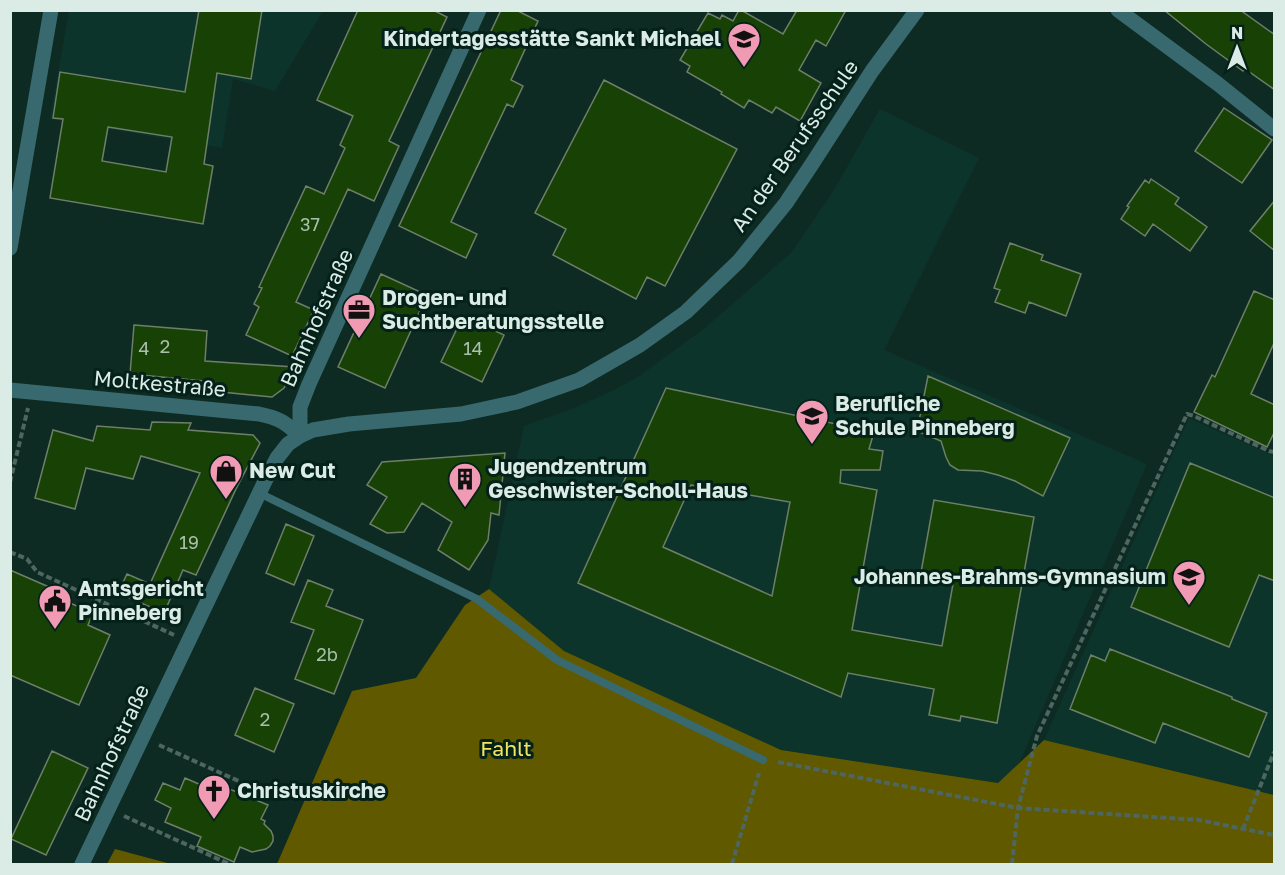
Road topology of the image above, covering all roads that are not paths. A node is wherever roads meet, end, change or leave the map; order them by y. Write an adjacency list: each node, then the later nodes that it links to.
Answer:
1 (51, 10): 6 (street)
2 (479, 10): 8 (street, Bahnhofstraße)
3 (917, 10): 8 (street, An der Berufsschule)
4 (1118, 10): 5 (street)
5 (1275, 129)
6 (10, 248)
7 (10, 390): 8 (street, Moltkestraße)
8 (300, 435): 9 (street, Bahnhofstraße)
9 (260, 493): 10 (lane); 11 (street, Bahnhofstraße)
10 (763, 760)
11 (82, 864)

